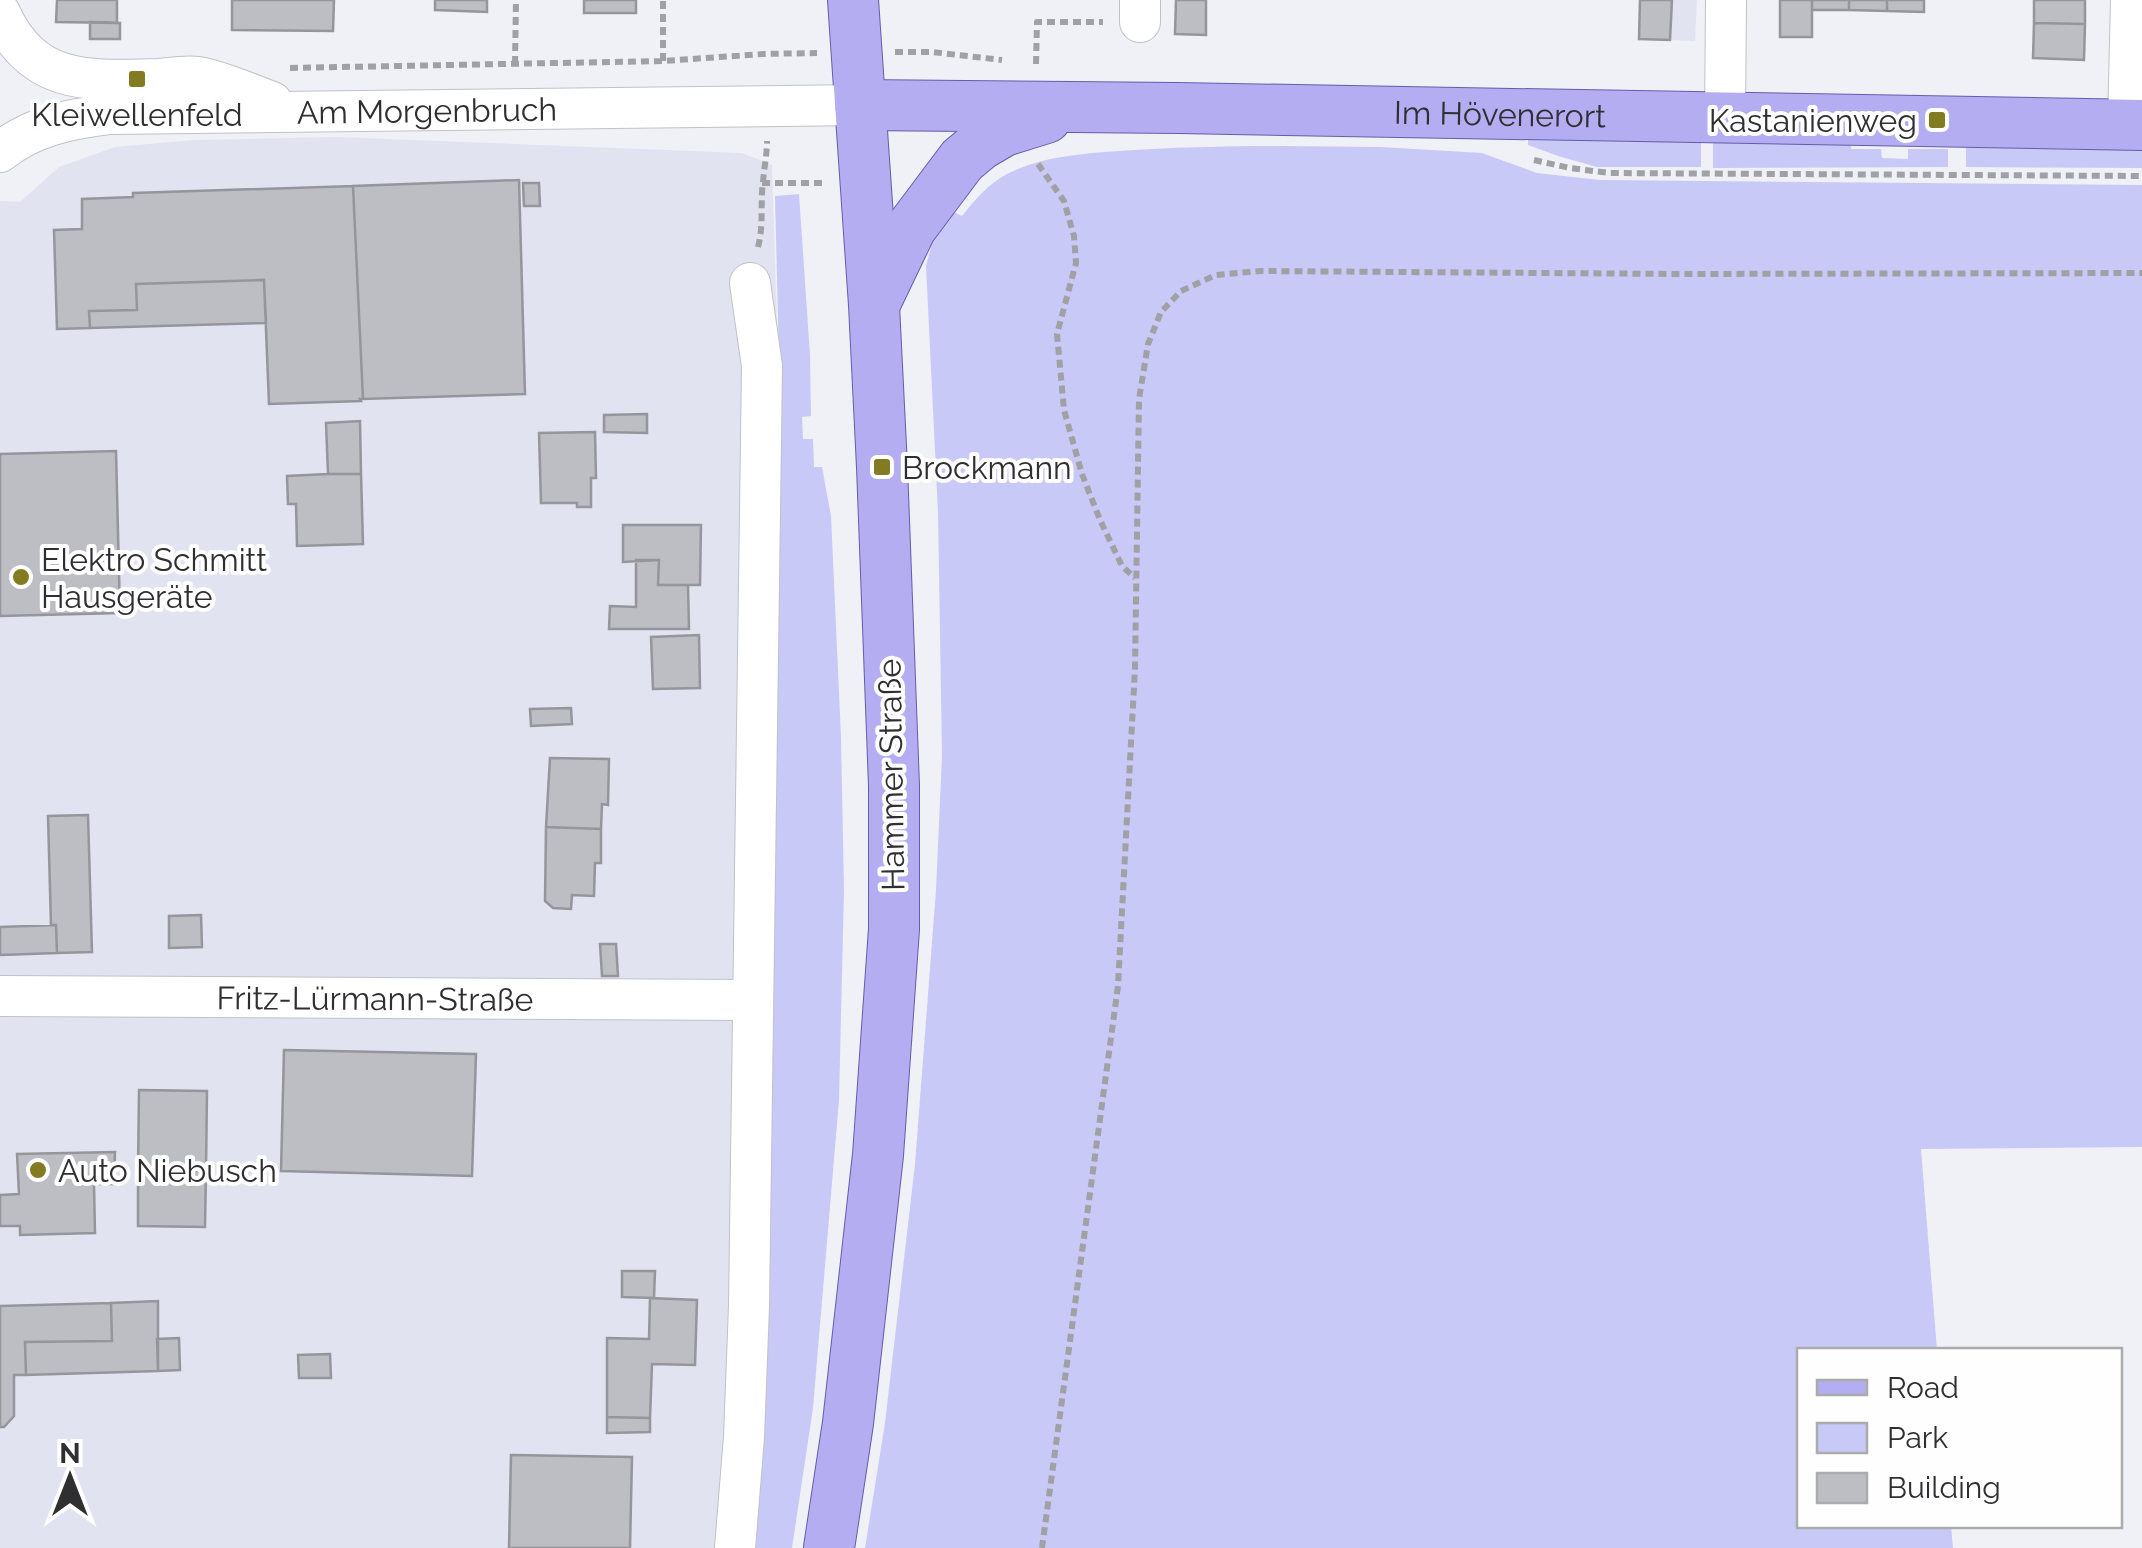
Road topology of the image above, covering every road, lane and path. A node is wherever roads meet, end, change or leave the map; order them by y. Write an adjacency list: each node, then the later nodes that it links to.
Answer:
1 (516, 0): 10 (path)
2 (663, 0): 9 (path)
3 (853, 0): 8 (main road, Hammer Straße)
4 (1726, 0): 17 (street)
5 (2132, 0): 18 (street)
6 (1140, 11): 11 (path)
7 (5, 23): 16 (street)
8 (856, 52): 9 (path); 13 (main road, Hammer Straße)
9 (662, 62): 10 (path)
10 (515, 64): 12 (path)
11 (1036, 64)
12 (273, 68)
13 (860, 105): 14 (street, Am Morgenbruch); 15 (main road, Im Hövenerort); 23 (main road, Hammer Straße)
14 (766, 106): 16 (street, Am Morgenbruch); 24 (path)
15 (1095, 108): 17 (main road, Im Hövenerort); 27 (main road)
16 (300, 111): 20 (street, Am Morgenbruch)
17 (1725, 118): 18 (main road, Im Hövenerort)
18 (2135, 125)
19 (1032, 155): 28 (path)
20 (1, 157)
21 (1532, 160): 22 (path)
22 (2142, 176)
23 (866, 182): 24 (path); 27 (main road, Hammer Straße)
24 (762, 184): 26 (path)
25 (2142, 273): 28 (path)
26 (750, 282): 30 (street)
27 (874, 306): 32 (main road, Hammer Straße)
28 (1136, 579): 33 (path)
29 (0, 996): 30 (street, Fritz-Lürmann-Straße)
30 (752, 1000): 31 (street)
31 (735, 1548)
32 (829, 1548)
33 (1042, 1548)

